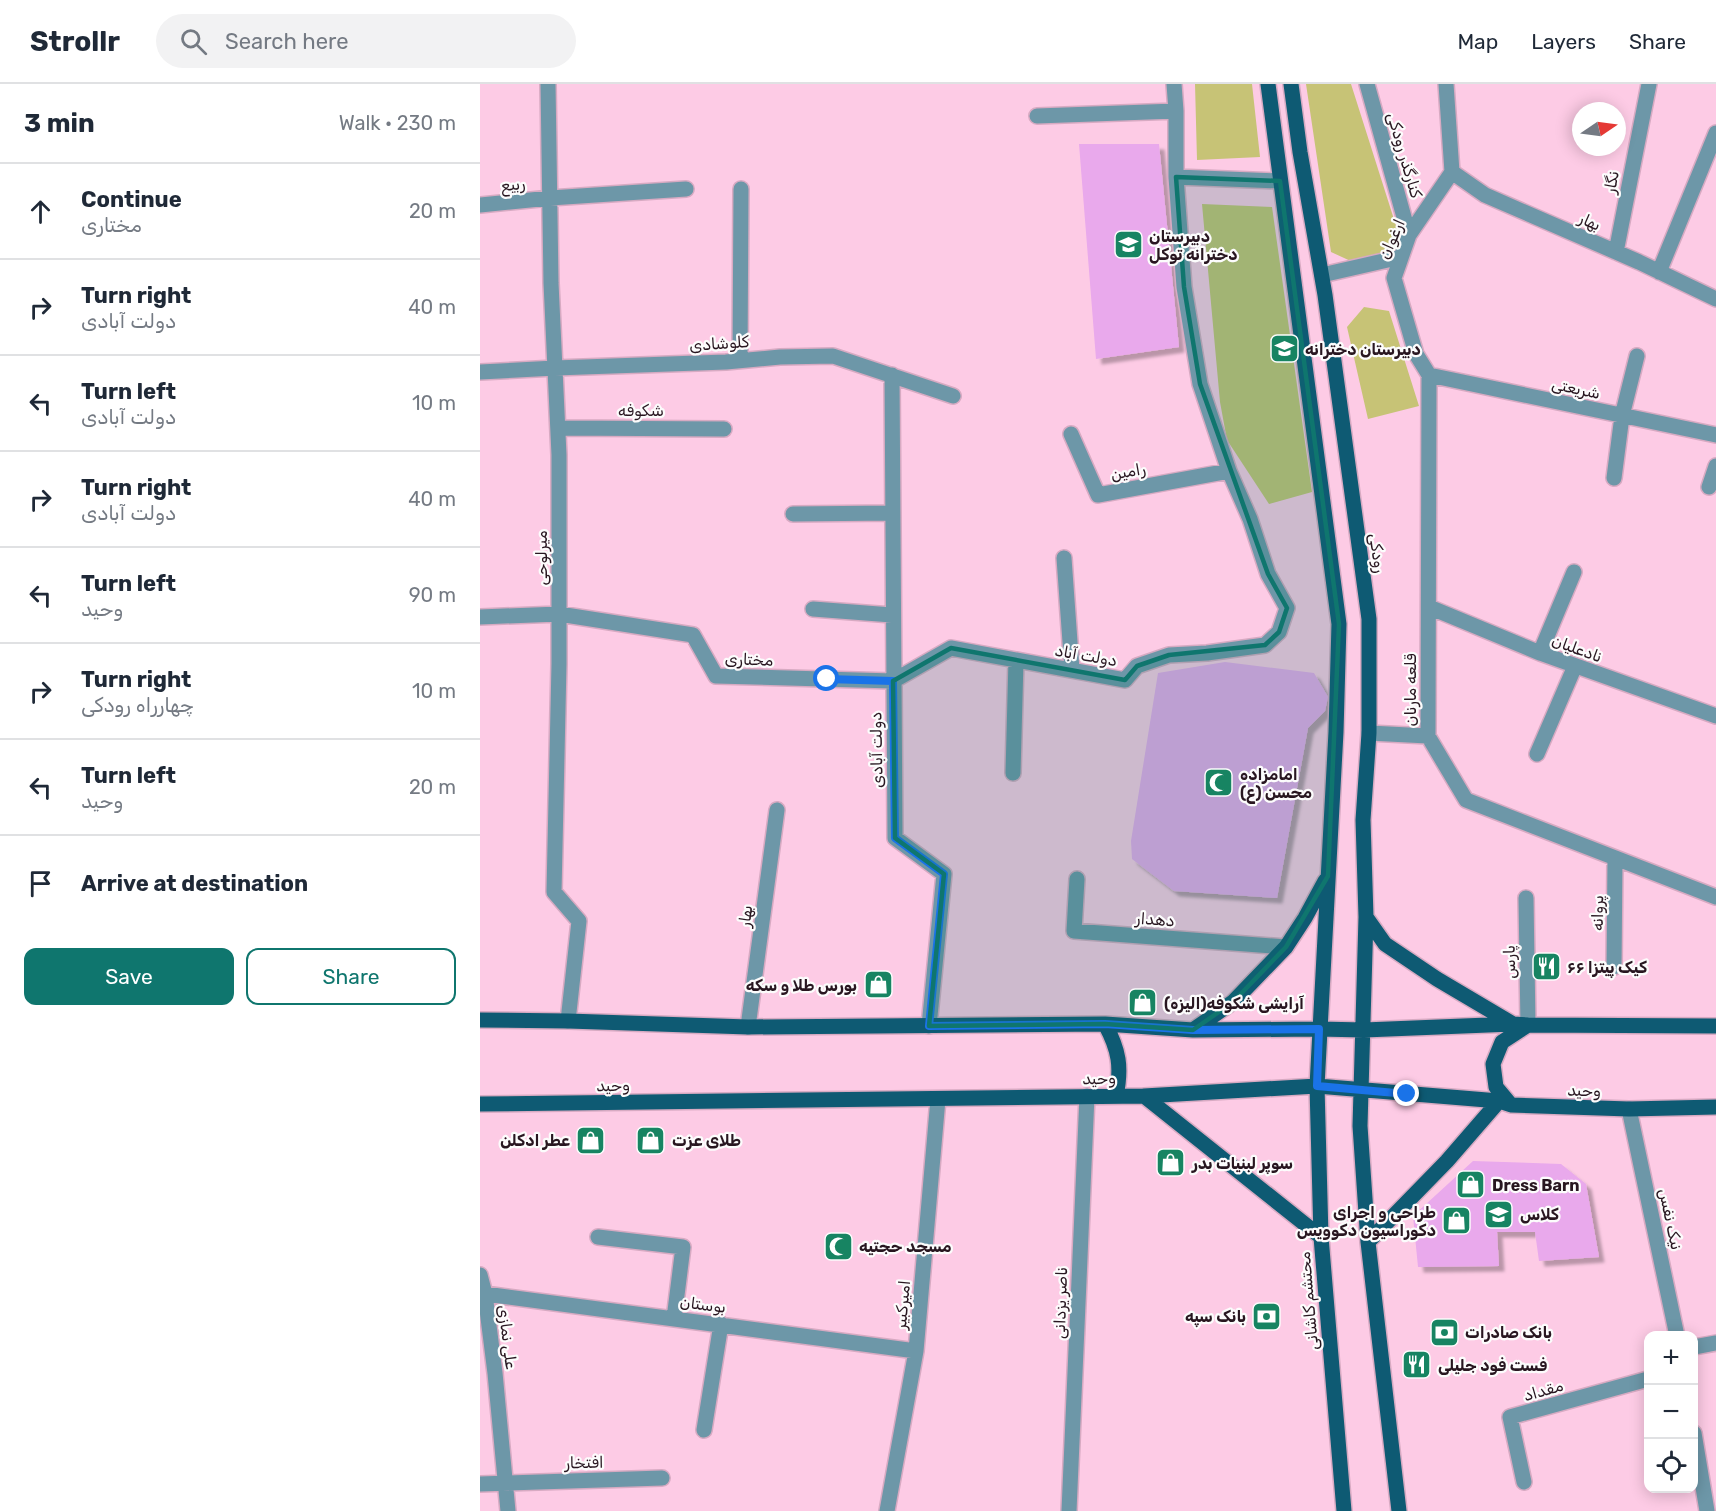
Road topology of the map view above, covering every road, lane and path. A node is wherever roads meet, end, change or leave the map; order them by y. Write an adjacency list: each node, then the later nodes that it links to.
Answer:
1 (548, 84): 16 (street, میرلوحی)
2 (1174, 84): 8 (street)
3 (1268, 84): 13 (main road)
4 (1291, 84): 22 (main road, رودکی)
5 (1366, 84): 18 (street, کنارگذر رودکی)
6 (1446, 84): 11 (street)
7 (1649, 84): 19 (street, نگار)
8 (1176, 111): 9 (street); 12 (street)
9 (1037, 116)
10 (1716, 133): 21 (street)
11 (1452, 172): 18 (street, ارغوان); 19 (street, بهار)
12 (1176, 177): 13 (street); 37 (street)
13 (1280, 181): 61 (main road)
14 (686, 189): 16 (street, ربیع)
15 (741, 189): 25 (street)
16 (550, 198): 17 (street, ربیع); 26 (street, میرلوحی)
17 (480, 205)
18 (1409, 235): 20 (street, ارغوان)
19 (1616, 252): 21 (street, بهار)
20 (1401, 257): 22 (street); 29 (street, ارغوان)
21 (1659, 272): 23 (street, بهار)
22 (1322, 275): 55 (main road, رودکی)
23 (1716, 299)
24 (1637, 356): 31 (street)
25 (740, 360): 26 (street, کلوشادی); 28 (street, کلوشادی)
26 (555, 368): 27 (street, کلوشادی); 32 (street, میرلوحی)
27 (480, 372)
28 (892, 375): 30 (street, کلوشادی); 40 (street, دولت آبادی)
29 (1429, 375): 31 (street, شریعتی); 44 (street, قلعه مارنان)
30 (953, 396)
31 (1622, 416): 35 (street, شریعتی); 38 (street)
32 (558, 428): 33 (street, شکوفه); 46 (street, میرلوحی)
33 (724, 429)
34 (1071, 434): 37 (street, رامین)
35 (1716, 435)
36 (1716, 466): 39 (street)
37 (1229, 471): 52 (street, دولت آباد)
38 (1614, 478)
39 (1709, 487)
40 (892, 513): 41 (street); 47 (street, دولت آبادی)
41 (794, 514)
42 (1064, 558): 52 (street)
43 (1574, 572): 49 (street)
44 (1429, 607): 49 (street, نادعلیان); 56 (street, قلعه مارنان)
45 (813, 609): 47 (street)
46 (559, 614): 48 (street); 53 (street, مختاری); 69 (street, میرلوحی)
47 (892, 615): 53 (street, دولت آبادی)
48 (480, 617)
49 (1540, 653): 51 (street, نادعلیان)
50 (1016, 660): 52 (street, دولت آباد); 53 (street, دولت آباد); 58 (street)
51 (1575, 666): 54 (street, نادعلیان); 57 (street)
52 (1072, 670)
53 (893, 681): 72 (street, دولت آبادی)
54 (1716, 716)
55 (1369, 733): 56 (street); 65 (main road, رودکی)
56 (1428, 736): 60 (street, قلعه مارنان)
57 (1537, 754)
58 (1013, 773)
59 (777, 810): 74 (street, بهار)
60 (1616, 859): 63 (street, قلعه مارنان); 67 (street, پروانه)
61 (1328, 876): 66 (main road); 75 (main road)
62 (1077, 879): 66 (street, دهدار)
63 (1716, 897)
64 (1526, 898): 71 (street, پارس)
65 (1366, 917): 71 (main road); 77 (main road, رودکی)
66 (1286, 947): 76 (main road)
67 (1614, 967)
68 (480, 1020): 69 (main road)
69 (568, 1022): 74 (main road)
70 (1105, 1024): 72 (main road); 76 (main road); 81 (main road)
71 (1520, 1024): 73 (main road); 77 (main road); 84 (main road)
72 (929, 1026): 74 (main road)
73 (1716, 1026)
74 (748, 1027)
75 (1319, 1029): 76 (main road); 77 (main road); 78 (main road, محتشم کاشانی)
76 (1193, 1030)
77 (1364, 1030): 79 (main road, رودکی)
78 (1317, 1086): 79 (main road, وحید); 82 (main road, وحید); 89 (main road, محتشم کاشانی)
79 (1361, 1090): 84 (main road, وحید); 90 (main road)
80 (1087, 1096): 81 (main road, وحید); 83 (main road, وحید); 109 (street, ناصر یزدانی)
81 (1116, 1096): 82 (main road, وحید)
82 (1144, 1096): 89 (main road)
83 (938, 1099): 85 (main road, وحید); 98 (street, امیرکبیر)
84 (1505, 1103): 87 (main road, وحید); 90 (main road)
85 (480, 1104)
86 (1716, 1107): 87 (main road, وحید)
87 (1629, 1109): 95 (street, نیک نفس)
88 (598, 1237): 93 (street)
89 (1321, 1237): 110 (main road, محتشم کاشانی)
90 (1368, 1242): 111 (main road)
91 (480, 1275): 92 (street, علی نمازی)
92 (485, 1294): 93 (street, بوستان); 99 (street, علی نمازی)
93 (674, 1319): 94 (street, بوستان)
94 (721, 1324): 98 (street, بوستان); 101 (street)
95 (1676, 1331)
96 (1716, 1343): 97 (street)
97 (1698, 1346)
98 (916, 1351): 108 (street, امیرکبیر)
99 (487, 1373): 104 (street, علی نمازی)
100 (1644, 1380): 105 (street, مقداد)
101 (704, 1430)
102 (1695, 1439): 112 (street)
103 (662, 1478): 104 (street, افتخار)
104 (506, 1482): 106 (street, افتخار); 107 (street, علی نمازی)
105 (1524, 1482)
106 (480, 1484)
107 (508, 1511)
108 (887, 1511)
109 (1069, 1511)
110 (1344, 1511)
111 (1399, 1511)
112 (1707, 1511)

